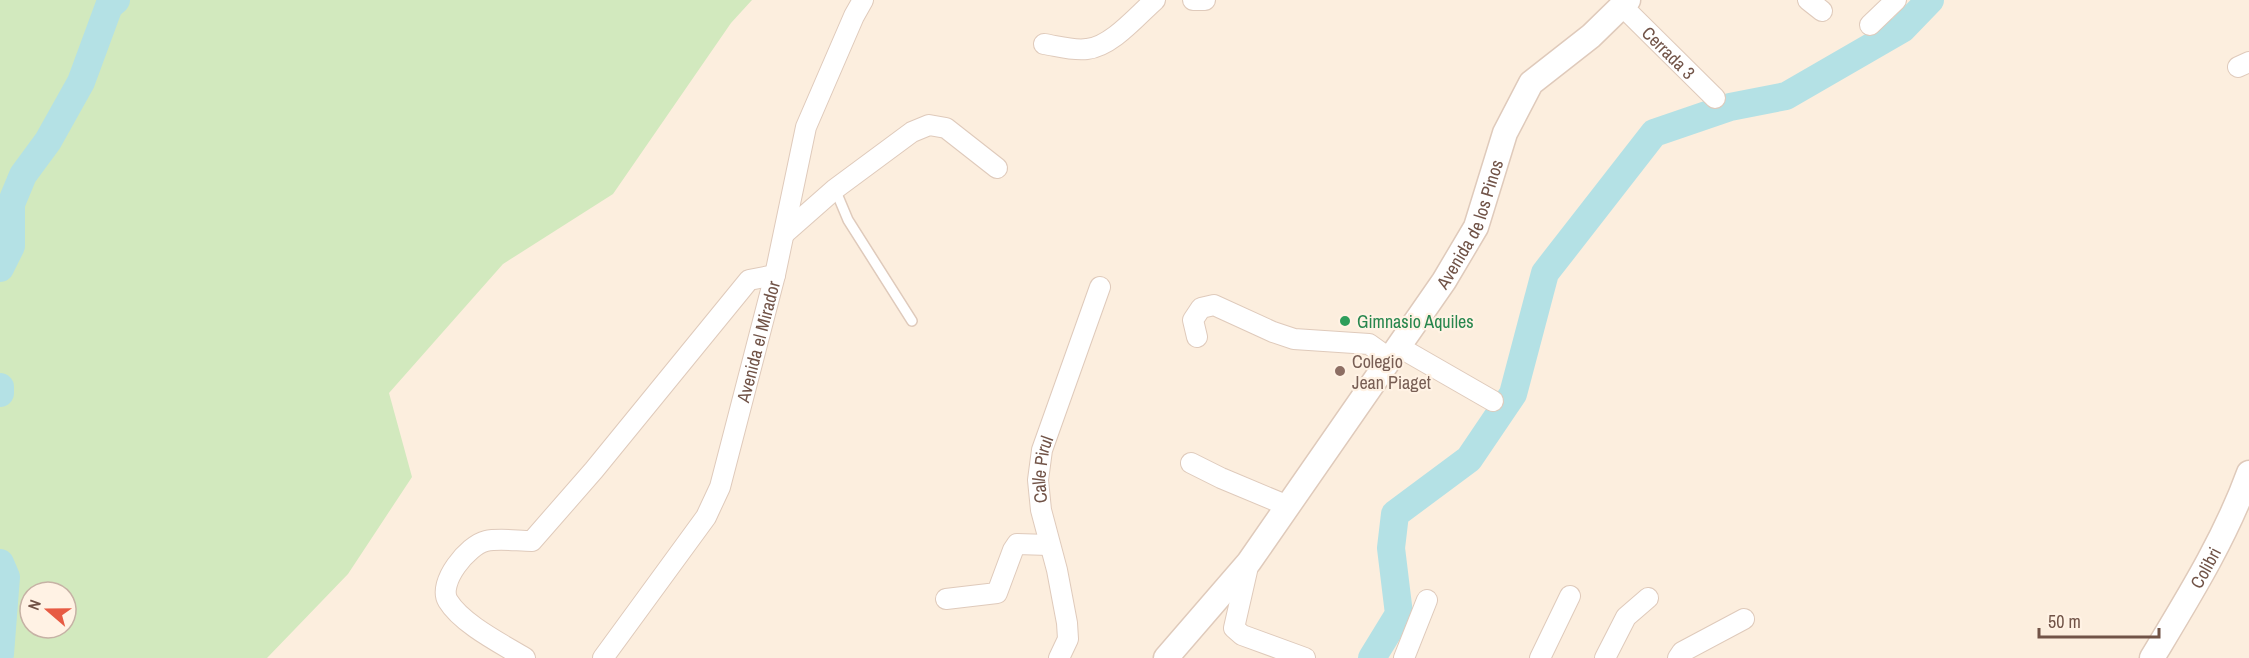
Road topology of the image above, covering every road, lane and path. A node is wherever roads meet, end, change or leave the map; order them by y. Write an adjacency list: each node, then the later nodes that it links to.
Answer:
1 (863, 0): 12 (street, Avenida el Mirador)
2 (1155, 0): 8 (street)
3 (1193, 0): 4 (street)
4 (1205, 0)
5 (1896, 0): 7 (street)
6 (1624, 2): 9 (street, Cerrada 3); 17 (street, Avenida de los Pinos)
7 (1870, 25)
8 (1044, 44)
9 (1715, 98)
10 (998, 168): 11 (street)
11 (835, 189): 12 (street); 15 (lane)
12 (785, 233): 13 (street, Avenida el Mirador)
13 (775, 276): 29 (street); 30 (street, Avenida el Mirador)
14 (1100, 286): 22 (street, Calle Pirul)
15 (912, 321)
16 (1197, 337): 17 (street)
17 (1394, 353): 18 (street); 21 (street, Avenida de los Pinos)
18 (1493, 401)
19 (1191, 463): 21 (street)
20 (2249, 473): 38 (street, Colibri)
21 (1288, 506): 23 (street, Avenida de los Pinos)
22 (1049, 545): 26 (street); 31 (street, Calle Pirul)
23 (1249, 562): 32 (street, Avenida de los Pinos); 33 (street)
24 (1570, 596): 35 (street)
25 (1648, 598): 36 (street)
26 (946, 599)
27 (1427, 600): 34 (street)
28 (1744, 618): 37 (street)
29 (525, 658)
30 (603, 658)
31 (1059, 658)
32 (1166, 658)
33 (1305, 658)
34 (1404, 658)
35 (1540, 658)
36 (1605, 658)
37 (1678, 658)
38 (2152, 658)

